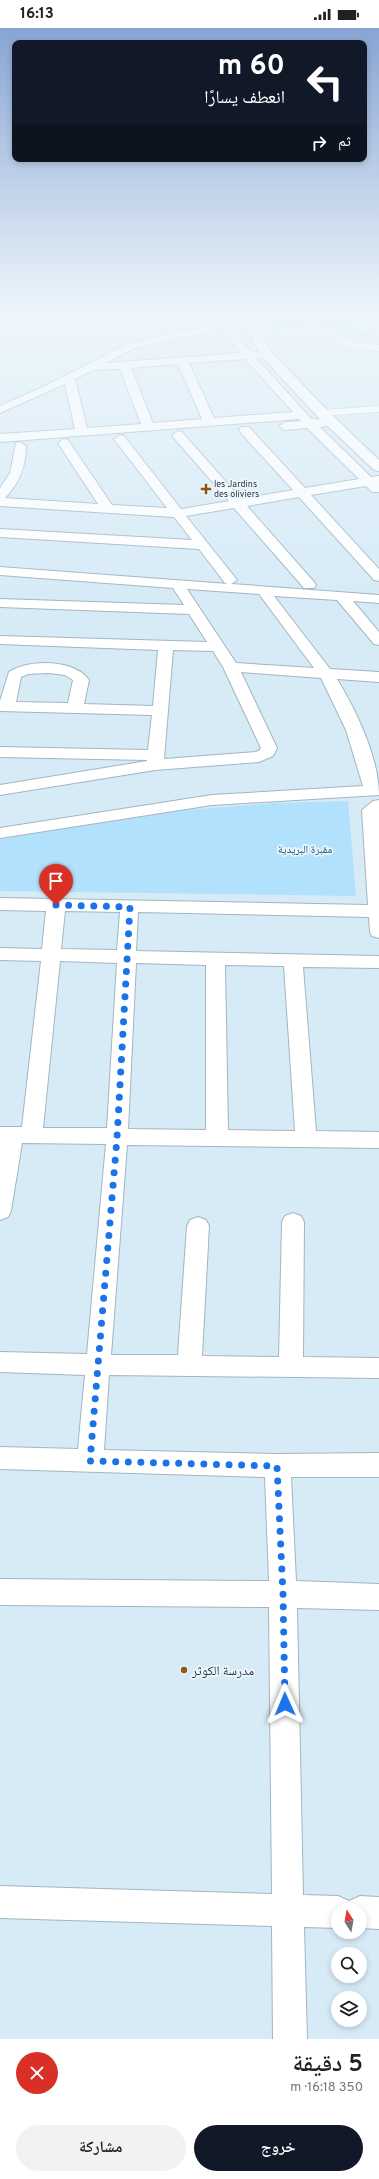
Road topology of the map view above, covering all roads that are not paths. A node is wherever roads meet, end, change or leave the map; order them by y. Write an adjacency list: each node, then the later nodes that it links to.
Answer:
1 (76, 408): 14 (street)
2 (140, 408): 12 (street)
3 (203, 408): 10 (street)
4 (295, 408): 8 (street)
5 (317, 408): 7 (street)
6 (379, 408): 7 (lane)
7 (322, 413): 8 (street); 9 (street)
8 (302, 415): 10 (street); 11 (street)
9 (332, 422): 11 (street); 21 (street)
10 (210, 423): 12 (street)
11 (312, 424): 13 (street); 22 (street)
12 (148, 428): 14 (street)
13 (245, 430): 15 (street); 24 (street)
14 (82, 433): 16 (street)
15 (178, 435): 17 (street); 27 (street)
16 (0, 438)
17 (120, 439): 18 (street); 29 (street)
18 (64, 443): 19 (street); 28 (street)
19 (20, 446): 20 (street); 25 (street)
20 (0, 448)
21 (379, 467)
22 (374, 481): 23 (street); 24 (street)
23 (379, 492)
24 (302, 493): 27 (street); 34 (street)
25 (0, 496)
26 (0, 502): 28 (street)
27 (238, 503): 29 (street); 37 (street)
28 (108, 509): 29 (street)
29 (178, 513): 31 (street)
30 (0, 533): 31 (street)
31 (203, 546): 35 (street)
32 (0, 564): 35 (street)
33 (0, 571): 36 (street)
34 (379, 577)
35 (230, 580): 37 (street)
36 (177, 584): 39 (street); 43 (street)
37 (309, 585): 38 (street)
38 (379, 589)
39 (263, 590): 40 (street); 49 (street)
40 (341, 596): 41 (street); 45 (street)
41 (379, 599)
42 (0, 603): 43 (street)
43 (194, 610): 47 (street)
44 (0, 640): 46 (street)
45 (379, 642)
46 (166, 646): 47 (street); 53 (street)
47 (219, 647): 48 (street)
48 (232, 666): 49 (street); 55 (street)
49 (325, 673): 50 (street); 57 (street)
50 (379, 677)
51 (3, 706): 52 (street); 52 (street)
52 (75, 708): 53 (street)
53 (160, 711): 55 (street)
54 (0, 752): 55 (street)
55 (156, 760): 56 (street)
56 (0, 790)
57 (377, 795): 58 (street); 62 (street)
58 (0, 833)
59 (0, 904): 60 (street)
60 (56, 905): 61 (street); 65 (street)
61 (130, 907): 62 (street); 66 (street)
62 (378, 911): 63 (street)
63 (379, 932)
64 (0, 954): 65 (street)
65 (51, 956): 66 (street); 70 (street)
66 (128, 957): 67 (street); 71 (street)
67 (215, 959): 68 (street); 72 (street)
68 (293, 960): 69 (street); 73 (street)
69 (379, 962)
70 (15, 1136): 71 (street); 75 (street)
71 (117, 1138): 72 (street); 79 (street)
72 (217, 1139): 73 (street)
73 (306, 1140): 74 (street)
74 (379, 1140)
75 (0, 1211)
76 (293, 1222): 81 (street)
77 (198, 1226): 80 (street)
78 (0, 1362): 79 (street)
79 (98, 1365): 80 (street); 84 (street)
80 (189, 1366): 81 (street)
81 (291, 1367): 82 (street)
82 (379, 1368)
83 (0, 1458): 84 (street)
84 (90, 1461): 86 (street)
85 (379, 1465): 86 (street)
86 (277, 1466): 88 (street)
87 (0, 1592): 88 (street)
88 (283, 1594): 89 (street); 91 (street)
89 (379, 1597)
90 (0, 1902): 91 (street)
91 (289, 1910): 92 (street); 95 (street)
92 (331, 1912)
93 (367, 1912): 94 (street)
94 (379, 1913)
95 (290, 2039)

